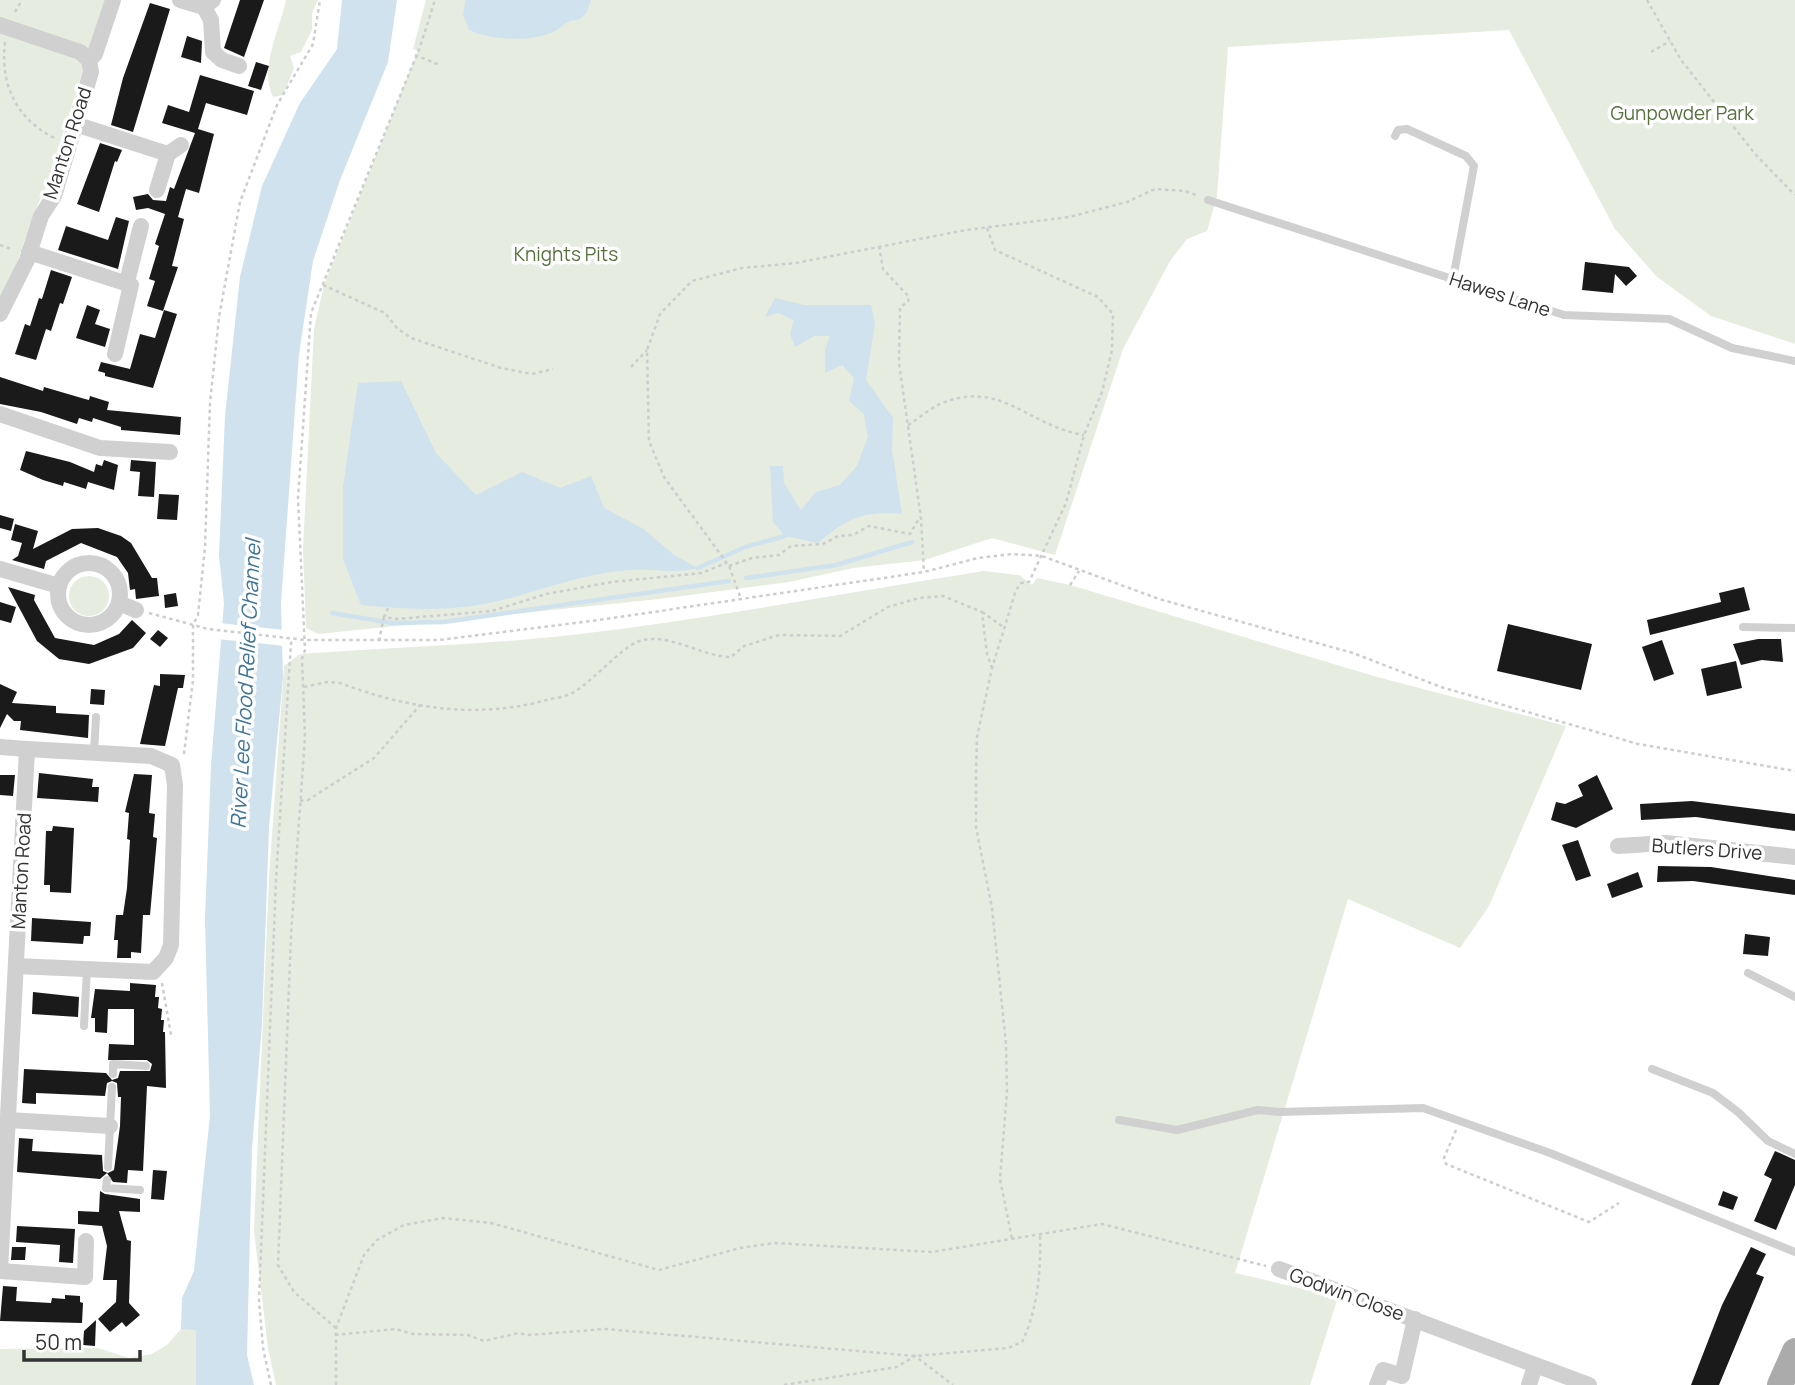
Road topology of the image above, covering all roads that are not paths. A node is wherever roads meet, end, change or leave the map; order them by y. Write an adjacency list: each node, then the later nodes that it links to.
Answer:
1 (113, 0): 5 (street)
2 (180, 0): 3 (street)
3 (209, 3): 6 (street)
4 (4, 26): 5 (street, Manton Road)
5 (89, 60): 7 (street, Manton Road)
6 (239, 65)
7 (75, 124): 9 (street); 12 (street, Manton Road)
8 (1395, 136): 13 (lane)
9 (156, 190)
10 (1208, 200): 13 (lane, Hawes Lane)
11 (141, 226): 14 (street)
12 (29, 252): 14 (street); 15 (street, Manton Road)
13 (1452, 279): 17 (lane, Hawes Lane)
14 (127, 282): 16 (street)
15 (0, 314)
16 (115, 354)
17 (1795, 361)
18 (0, 414): 19 (street)
19 (170, 452)
20 (0, 569): 21 (street)
21 (59, 586): 22 (street); 22 (street)
22 (119, 603): 23 (street)
23 (136, 610)
24 (1743, 627): 25 (lane)
25 (1795, 628)
26 (96, 717): 29 (lane)
27 (0, 747): 28 (street)
28 (27, 750): 29 (street); 32 (street, Manton Road)
29 (94, 753): 33 (street)
30 (1618, 846): 31 (street, Butlers Drive)
31 (1795, 857)
32 (16, 966): 33 (street); 41 (street, Manton Road)
33 (87, 969): 36 (lane)
34 (1748, 973): 35 (lane)
35 (1795, 998)
36 (84, 1026)
37 (146, 1066): 39 (lane)
38 (1652, 1069): 44 (lane)
39 (113, 1074)
40 (112, 1087): 43 (lane)
41 (8, 1120): 43 (street); 51 (street, Manton Road)
42 (1119, 1120): 49 (lane)
43 (110, 1126): 45 (lane)
44 (1795, 1154)
45 (107, 1167)
46 (107, 1180): 47 (lane)
47 (140, 1190)
48 (86, 1241): 51 (street)
49 (1795, 1252)
50 (1279, 1269): 52 (street, Godwin Close)
51 (0, 1271)
52 (1415, 1319): 53 (street, Godwin Close); 54 (street, Godwin Close)
53 (1535, 1366): 55 (street); 56 (street, Godwin Close)
54 (1377, 1385)
55 (1529, 1385)
56 (1589, 1385)

